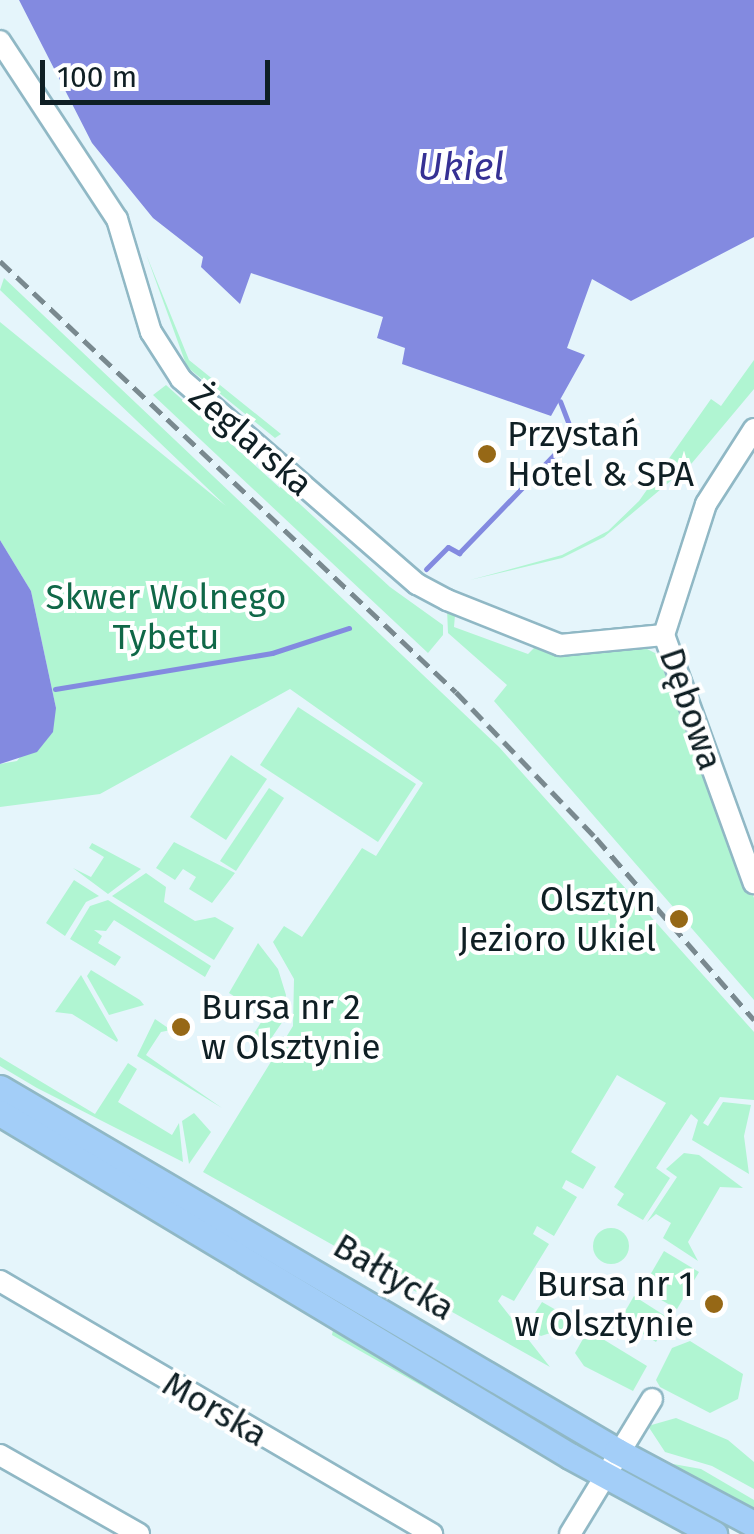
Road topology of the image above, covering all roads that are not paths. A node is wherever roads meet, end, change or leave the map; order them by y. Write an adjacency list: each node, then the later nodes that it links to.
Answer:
1 (0, 41): 3 (street, Żeglarska)
2 (754, 429): 3 (street, Dębowa)
3 (664, 635): 4 (street, Dębowa)
4 (754, 883)
5 (0, 1088): 9 (main road, Bałtycka)
6 (0, 1113): 11 (main road, Bałtycka)
7 (0, 1281): 14 (street, Morska)
8 (652, 1399): 9 (street)
9 (617, 1451): 11 (street); 12 (main road, Bałtycka)
10 (0, 1456): 13 (street)
11 (603, 1475): 15 (street); 16 (main road, Bałtycka)
12 (754, 1524)
13 (139, 1534)
14 (432, 1534)
15 (570, 1534)
16 (714, 1534)

